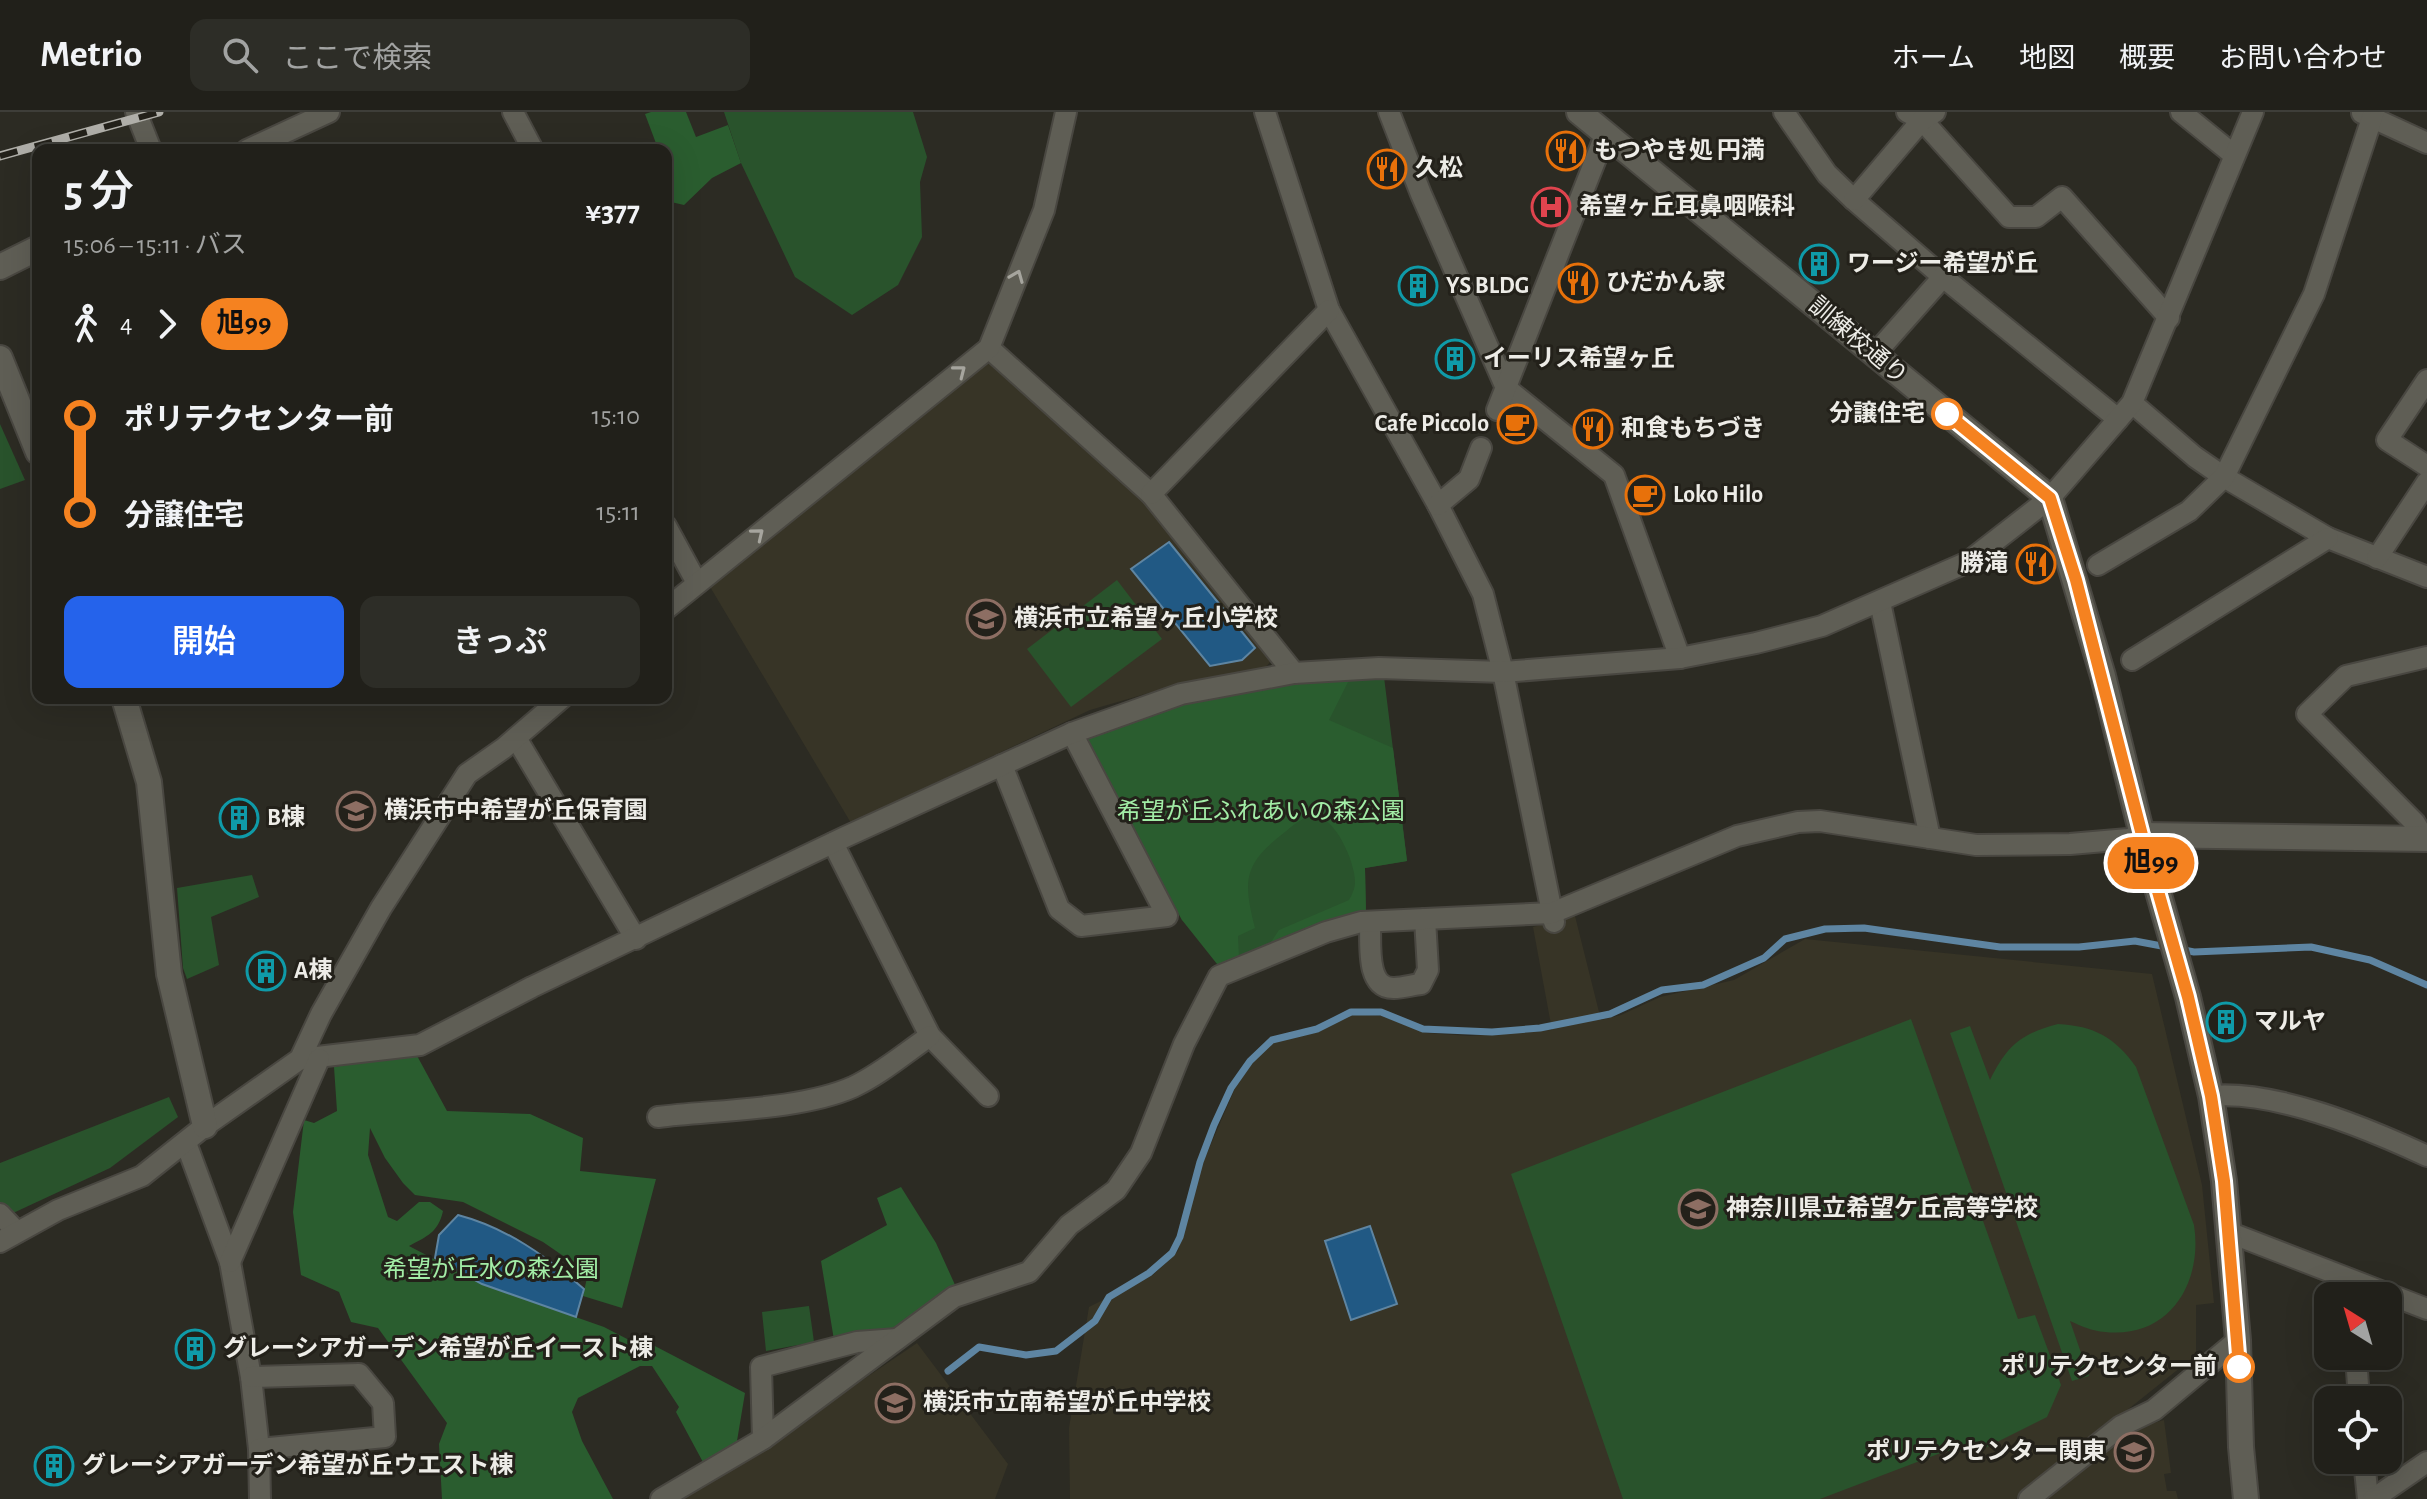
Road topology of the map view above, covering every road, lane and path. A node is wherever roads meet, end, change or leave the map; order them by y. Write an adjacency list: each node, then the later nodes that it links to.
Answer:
1 (136, 112): 15 (street)
2 (329, 112): 16 (street)
3 (513, 112): 17 (street)
4 (1066, 112): 25 (street, one-way to 4)
5 (1265, 112): 23 (street)
6 (1389, 112): 29 (street)
7 (1579, 112): 13 (street, 訓練校通り)
8 (1784, 112): 19 (street)
9 (2181, 112): 18 (street)
10 (2253, 112): 18 (street)
11 (2369, 114): 14 (street); 36 (street)
12 (1921, 115): 19 (street); 24 (street)
13 (1606, 133): 26 (street, 訓練校通り); 29 (street)
14 (2427, 143)
15 (149, 144)
16 (260, 144)
17 (530, 144)
18 (2234, 155): 24 (street)
19 (1854, 200): 22 (street)
20 (32, 251): 21 (street)
21 (0, 267)
22 (1943, 277): 26 (street); 32 (street)
23 (1329, 310): 38 (street); 40 (street)
24 (2169, 318): 30 (street)
25 (989, 348): 38 (street); 46 (street, one-way to 25)
26 (1875, 354): 39 (street, 訓練校通り)
27 (1, 364): 33 (street)
28 (2427, 380): 35 (street)
29 (1506, 388): 31 (street); 49 (street)
30 (2132, 403): 32 (street); 36 (street)
31 (1497, 410)
32 (2118, 419): 39 (street)
33 (32, 438)
34 (1481, 448): 40 (street)
35 (2427, 466)
36 (2224, 477): 42 (street); 44 (street)
37 (2427, 482): 43 (street)
38 (1151, 494): 53 (street)
39 (2050, 498): 47 (street); 60 (street)
40 (1438, 505): 52 (street)
41 (672, 537): 46 (street)
42 (2328, 538): 43 (street); 51 (street)
43 (2377, 558): 45 (street)
44 (2098, 565)
45 (2427, 577)
46 (697, 583): 48 (street)
47 (1880, 602): 49 (street); 61 (street)
48 (672, 604)
49 (1680, 658): 52 (street)
50 (2419, 658): 54 (street); 62 (street)
51 (2132, 660)
52 (1503, 672): 53 (street); 64 (street)
53 (1294, 673): 57 (street)
54 (2427, 676)
55 (126, 704): 73 (street)
56 (555, 704): 58 (street)
57 (1072, 733): 59 (street); 59 (street)
58 (516, 738): 67 (street); 69 (street)
59 (1002, 765): 63 (street)
60 (2142, 835): 61 (street); 62 (street); 71 (street)
61 (1930, 838): 64 (street)
62 (2426, 840)
63 (833, 843): 67 (street); 68 (street)
64 (1553, 918): 65 (street)
65 (1425, 919): 66 (street); 66 (street)
66 (1370, 922): 83 (street)
67 (636, 939): 69 (street)
68 (930, 1036): 70 (street); 72 (street)
69 (309, 1059): 73 (street); 79 (street)
70 (988, 1096)
71 (2211, 1096): 75 (street); 77 (street)
72 (658, 1117)
73 (205, 1126): 74 (street)
74 (186, 1143): 78 (street); 79 (street)
75 (2427, 1156)
76 (0, 1214): 78 (street)
77 (2228, 1232): 80 (street); 84 (street)
78 (8, 1236)
79 (230, 1262): 85 (street)
80 (2337, 1282)
81 (2402, 1302): 82 (street)
82 (2427, 1309)
83 (897, 1339): 86 (street); 86 (street)
84 (2238, 1340): 92 (street); 93 (street)
85 (251, 1377): 87 (street); 87 (street)
86 (763, 1439): 91 (street)
87 (259, 1456): 90 (street)
88 (2427, 1462): 94 (street)
89 (2366, 1474): 94 (street)
90 (260, 1499)
91 (661, 1499)
92 (2029, 1499)
93 (2246, 1499)
94 (2370, 1499)

